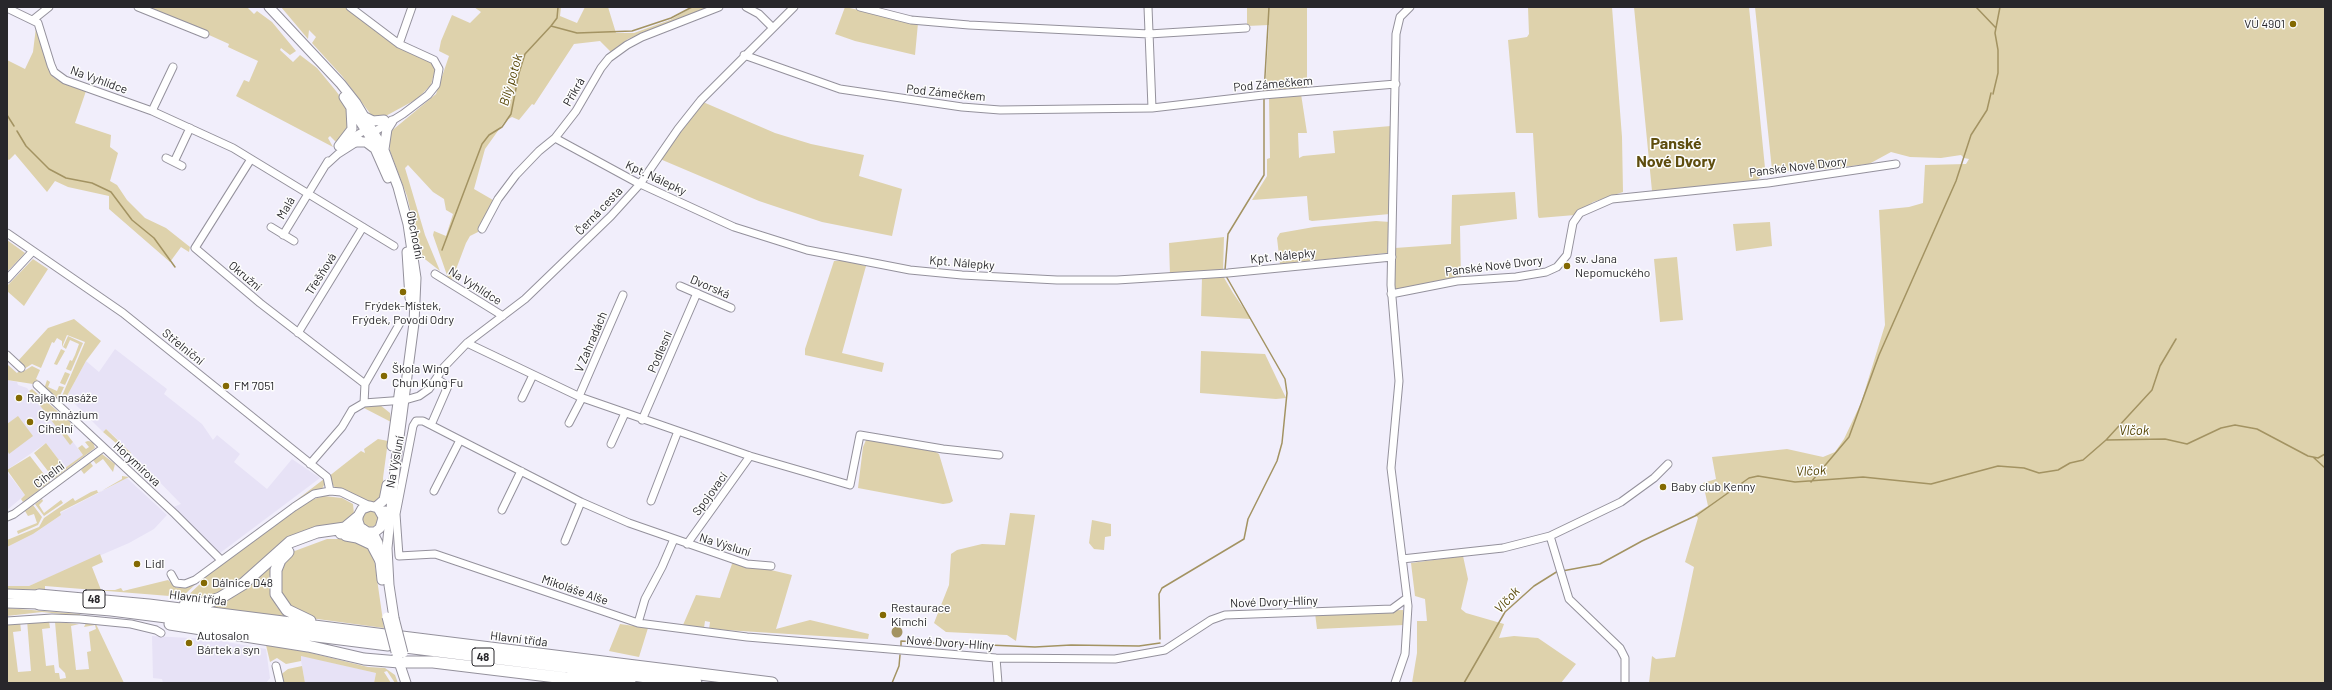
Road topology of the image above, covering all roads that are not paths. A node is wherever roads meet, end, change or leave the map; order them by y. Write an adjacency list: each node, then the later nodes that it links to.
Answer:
1 (49, 7): 14 (street)
2 (138, 7): 17 (street)
3 (261, 7): 23 (main road, Obchodní)
4 (269, 7): 26 (main road, Obchodní)
5 (350, 7): 19 (street)
6 (412, 7): 19 (street)
7 (718, 7): 30 (street, Příkrá)
8 (746, 7): 15 (street)
9 (794, 7): 15 (street, Černá cesta)
10 (860, 7): 18 (street)
11 (1148, 7): 18 (street)
12 (1410, 7): 22 (street)
13 (7, 8): 14 (street)
14 (34, 19): 25 (street, Na Vyhlídce)
15 (772, 27): 20 (street, Černá cesta)
16 (1246, 28): 18 (street)
17 (205, 34)
18 (1149, 34): 24 (street)
19 (399, 44): 27 (street)
20 (744, 55): 24 (street, Pod Zámečkem); 40 (street, Černá cesta)
21 (173, 67): 25 (street)
22 (1396, 84): 24 (street, Pod Zámečkem); 50 (street)
23 (350, 106): 29 (main road, Obchodní); 32 (main road)
24 (1152, 108)
25 (152, 111): 28 (street, Na Vyhlídce)
26 (364, 117): 27 (main road); 29 (main road, Obchodní)
27 (388, 120): 29 (street); 33 (main road)
28 (190, 128): 35 (street, Na Vyhlídce); 36 (street)
29 (370, 131): 31 (street); 32 (street); 33 (main road, Obchodní)
30 (556, 138): 40 (street, Kpt. Nálepky); 44 (street, Příkrá)
31 (357, 142): 33 (main road); 38 (street)
32 (339, 146): 38 (street)
33 (380, 149): 70 (main road, Obchodní)
34 (166, 158): 36 (street)
35 (251, 159): 41 (street, Na Vyhlídce); 60 (street, Okružní)
36 (174, 162): 39 (street)
37 (1896, 164): 55 (street, Panské Nové Dvory)
38 (326, 165): 41 (street)
39 (182, 166)
40 (640, 184): 50 (street, Kpt. Nálepky); 58 (street, Černá cesta)
41 (308, 193): 43 (street, Na Vyhlídce); 46 (street, Malá)
42 (271, 227): 46 (street, Malá)
43 (363, 227): 48 (street, Na Vyhlídce); 60 (street, Třešňová)
44 (482, 229)
45 (7, 233): 49 (street, Střelniční)
46 (283, 234): 47 (street, Malá)
47 (294, 241)
48 (394, 246)
49 (33, 251): 52 (street); 82 (street, Střelniční)
50 (1392, 257): 55 (street)
51 (435, 274): 58 (street, Na Vyhlídce)
52 (7, 279)
53 (680, 286): 54 (street, Dvorská)
54 (697, 293): 57 (street, Dvorská); 73 (street, Podlesní)
55 (1391, 294): 105 (street)
56 (623, 295): 68 (street, V Zahradách)
57 (731, 308)
58 (502, 316): 61 (street, Černá cesta)
59 (400, 323): 66 (street)
60 (298, 333): 66 (street, Okružní)
61 (467, 343): 64 (street); 65 (street, Černá cesta)
62 (7, 355): 63 (street)
63 (21, 368)
64 (533, 375): 68 (street); 69 (street)
65 (437, 379): 70 (street, Černá cesta); 75 (street)
66 (365, 384): 71 (street)
67 (36, 385): 79 (street, Horymírova)
68 (580, 397): 72 (street); 74 (street, V Zahradách)
69 (522, 398)
70 (402, 400): 71 (street, Černá cesta); 85 (main road, Obchodní); 91 (main road, Obchodní)
71 (364, 403): 82 (street)
72 (625, 413): 73 (street); 78 (street)
73 (642, 420): 76 (street)
74 (569, 423)
75 (431, 425): 77 (street, Na Výsluní); 104 (street, Na Výsluní)
76 (678, 432): 81 (street); 89 (street)
77 (460, 440): 84 (street, Na Výsluní); 86 (street)
78 (611, 444)
79 (103, 448): 94 (street, Cihelní); 106 (street, Horymírova)
80 (999, 455): 81 (street)
81 (750, 456): 102 (street, Spojovací)
82 (310, 464): 87 (street, Střelniční)
83 (1668, 464): 99 (street)
84 (521, 471): 90 (street, Na Výsluní); 92 (street)
85 (393, 487): 95 (main road); 103 (main road)
86 (434, 490)
87 (330, 491): 88 (street); 106 (street)
88 (350, 496): 91 (street); 93 (street)
89 (651, 501)
90 (581, 502): 100 (street, Na Výsluní); 101 (street)
91 (373, 506): 93 (main road); 95 (main road)
92 (502, 510)
93 (358, 515): 97 (main road); 114 (highway, 48)
94 (7, 517)
95 (383, 517): 96 (main road)
96 (380, 528): 97 (main road); 103 (main road)
97 (365, 531): 98 (highway, 48); 107 (main road)
98 (333, 535): 107 (highway, 48); 119 (highway, 48)
99 (1550, 536): 105 (street); 133 (street)
100 (674, 539): 102 (street, Na Výsluní); 118 (street)
101 (565, 541)
102 (687, 544): 108 (street, Na Výsluní)
103 (387, 548): 116 (main road)
104 (399, 556): 118 (street, Mikoláše Alše)
105 (1402, 559): 111 (street)
106 (221, 560): 109 (street)
107 (381, 561): 116 (main road)
108 (771, 566)
109 (171, 574)
110 (7, 594): 112 (main road, Hlavní třída / 48)
111 (1407, 598): 123 (street, Nové Dvory-Hlíny); 132 (street)
112 (39, 600): 113 (main road, 48); 114 (highway, Hlavní třída / 48); 115 (highway, 48)
113 (7, 603)
114 (149, 605): 119 (highway, Hlavní třída / 48)
115 (111, 610): 122 (highway, 48); 122 (highway, 48)
116 (390, 618): 122 (main road, bridge)
117 (7, 621): 120 (street)
118 (638, 623): 121 (street, Mikoláše Alše)
119 (354, 631): 122 (highway, Hlavní třída / 48)
120 (161, 633)
121 (747, 637): 123 (street, Nové Dvory-Hlíny)
122 (398, 649): 125 (highway, 48); 125 (highway, Hlavní třída / 48); 127 (main road); 128 (main road); 129 (highway, 48)
123 (996, 658): 131 (street)
124 (276, 666): 126 (street)
125 (698, 679): 130 (highway, 48)
126 (280, 683)
127 (406, 683)
128 (413, 683)
129 (630, 683)
130 (772, 683)
131 (998, 683)
132 (1395, 683)
133 (1625, 683)

